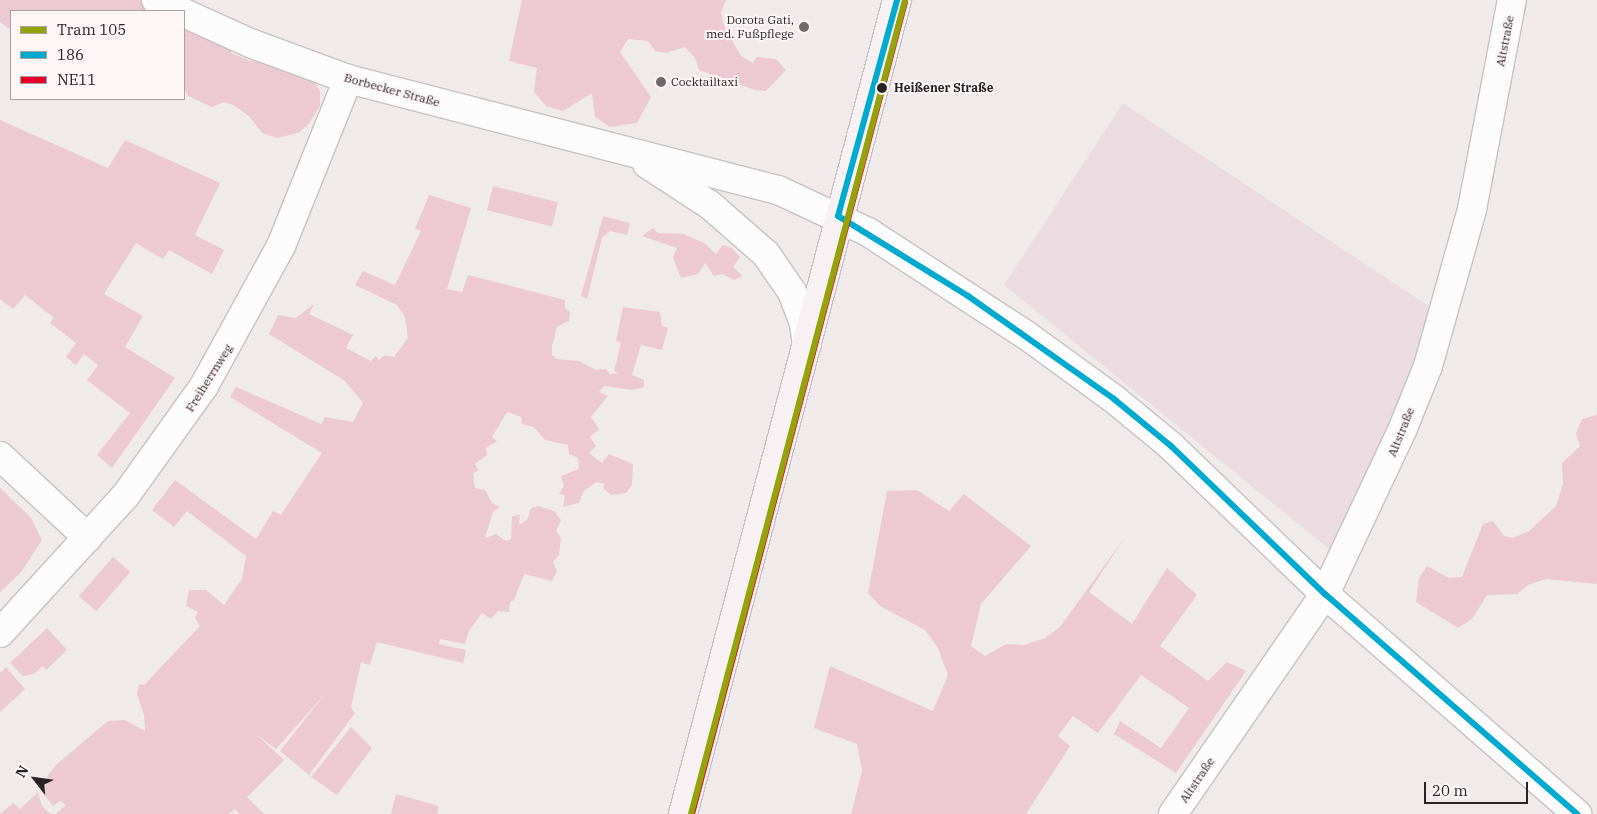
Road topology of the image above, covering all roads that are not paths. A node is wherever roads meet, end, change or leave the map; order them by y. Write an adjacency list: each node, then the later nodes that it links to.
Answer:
1 (156, 0): 4 (street)
2 (896, 0): 8 (main road)
3 (1512, 0): 12 (street, Altstraße)
4 (178, 10)
5 (185, 13): 6 (street, Borbecker Straße)
6 (348, 79): 7 (street, Borbecker Straße); 11 (street, Freiherrnweg)
7 (607, 146): 8 (street, Borbecker Straße); 9 (street, Borbecker Straße)
8 (838, 216): 9 (main road); 12 (street)
9 (807, 346): 14 (main road)
10 (0, 456): 11 (street)
11 (88, 538): 13 (street, Freiherrnweg)
12 (1325, 594): 15 (street, Altstraße); 16 (street)
13 (0, 633)
14 (683, 814)
15 (1174, 814)
16 (1577, 814)

